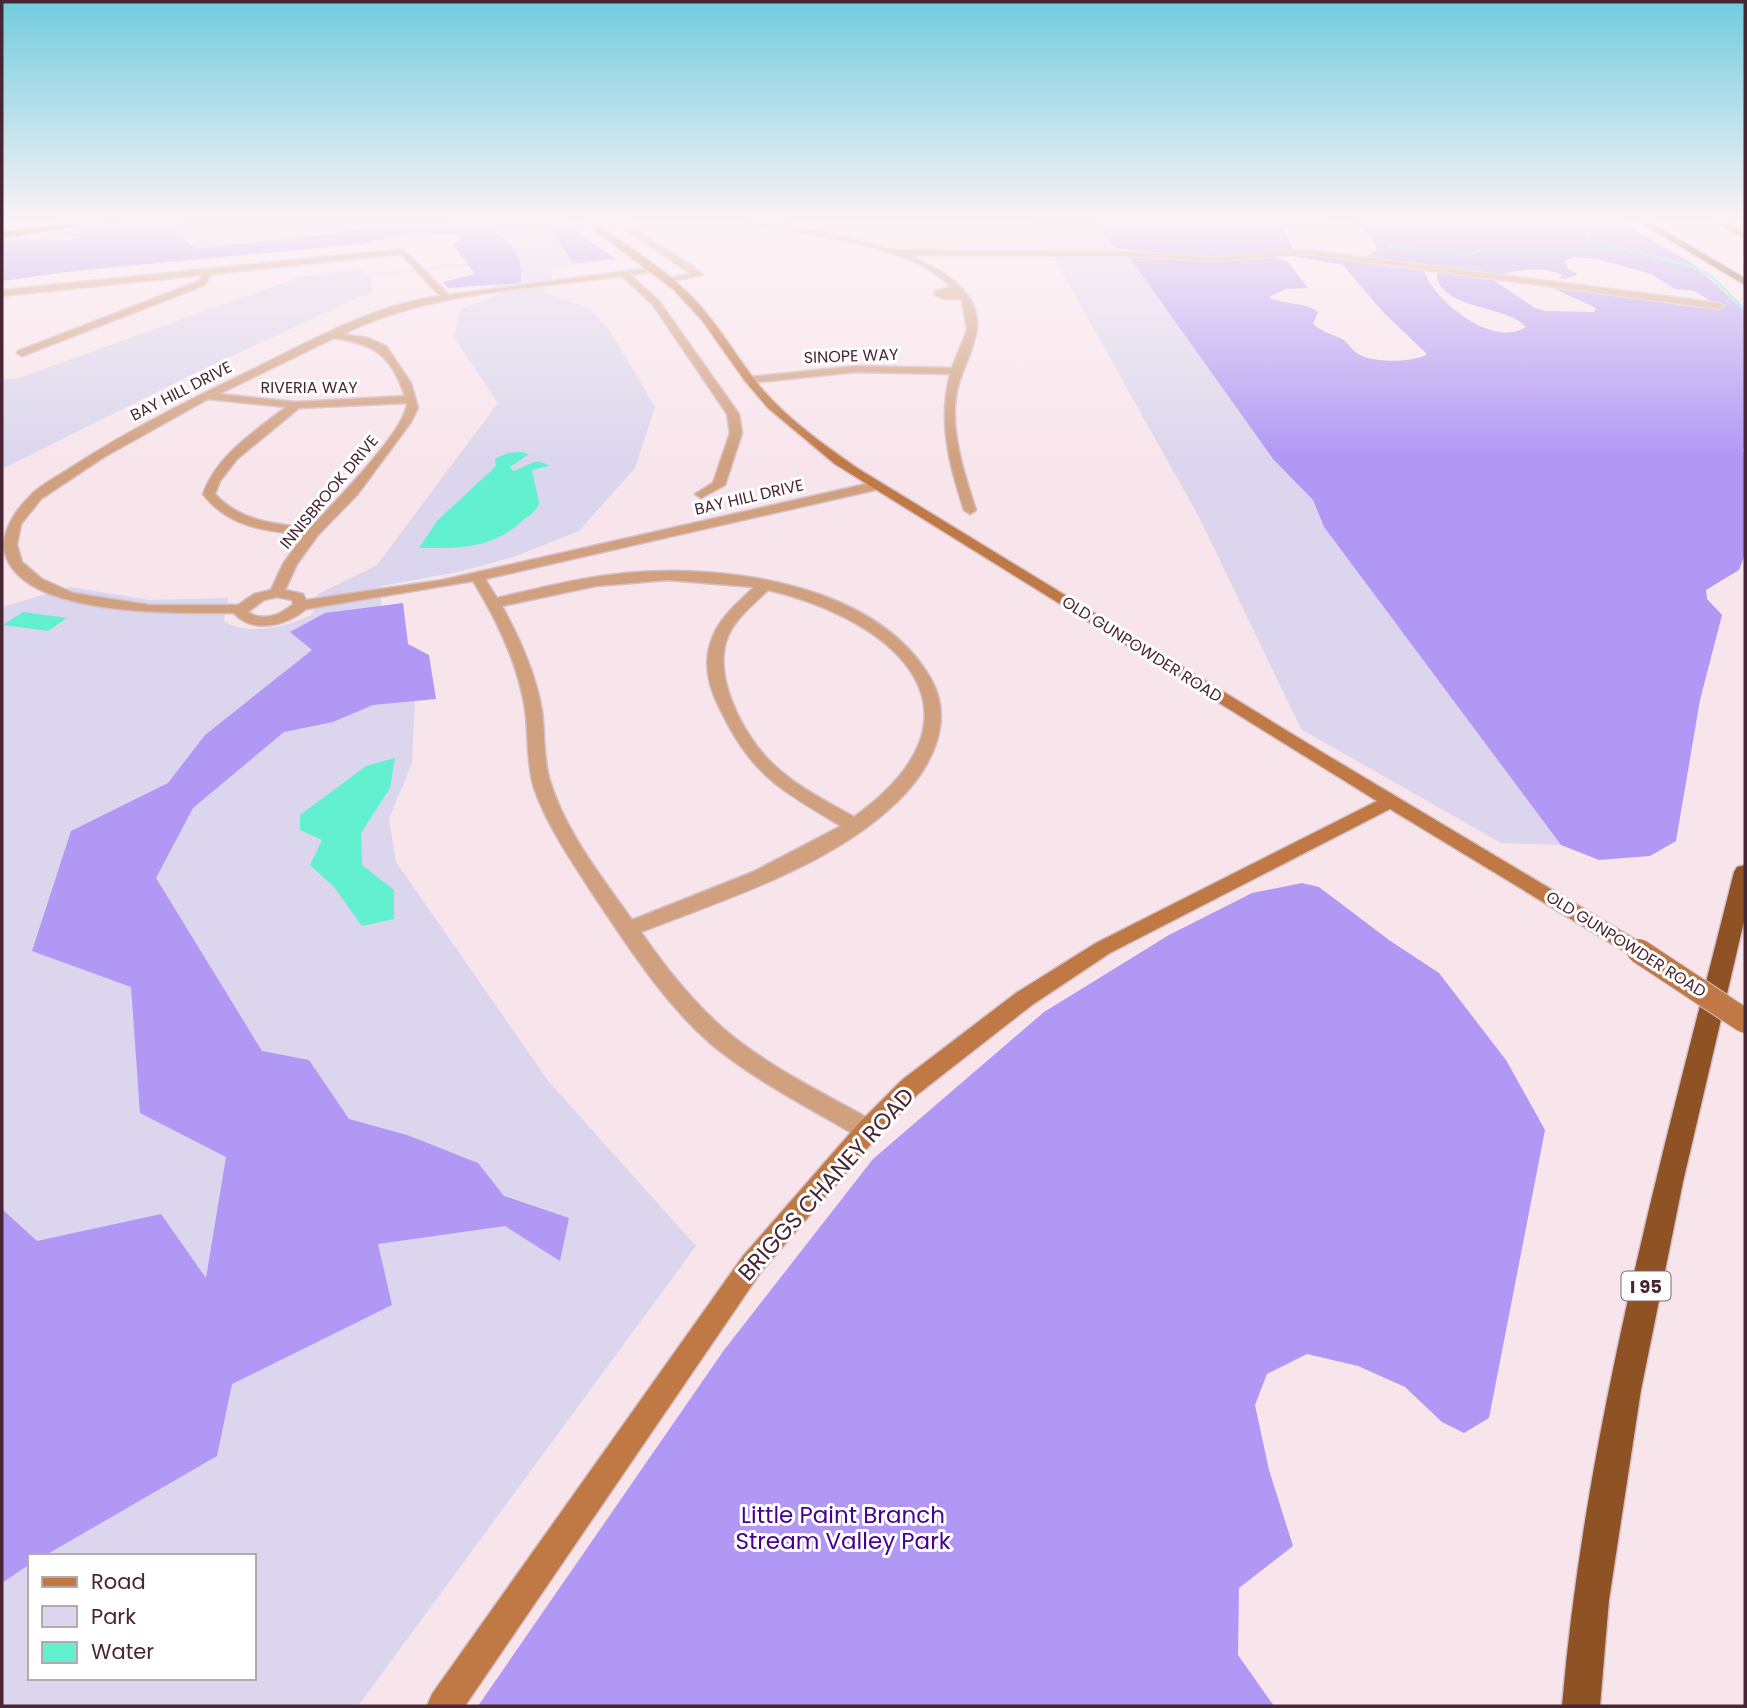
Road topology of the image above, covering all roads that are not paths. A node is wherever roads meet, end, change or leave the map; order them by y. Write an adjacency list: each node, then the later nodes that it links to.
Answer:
1 (159, 300): 9 (street)
2 (439, 300): 10 (street, BAY HILL DRIVE)
3 (652, 300): 18 (street)
4 (689, 300): 13 (main road, OLD GUNPOWDER ROAD)
5 (965, 300): 12 (street)
6 (1671, 300): 7 (street)
7 (1719, 306)
8 (90, 316): 9 (street)
9 (106, 320): 11 (street)
10 (332, 335): 14 (street, BAY HILL DRIVE); 15 (street)
11 (22, 353)
12 (955, 371): 13 (street, SINOPE WAY); 19 (street)
13 (749, 380): 17 (main road, OLD GUNPOWDER ROAD)
14 (207, 396): 16 (street, RIVERIA WAY); 26 (street, BAY HILL DRIVE)
15 (412, 399): 16 (street, RIVERIA WAY); 20 (street, INNISBROOK DRIVE)
16 (296, 405): 20 (street)
17 (875, 485): 21 (street, BAY HILL DRIVE); 27 (main road, OLD GUNPOWDER ROAD)
18 (701, 494)
19 (970, 510)
20 (313, 532): 23 (street, INNISBROOK DRIVE)
21 (477, 577): 24 (street); 25 (street, BAY HILL DRIVE)
22 (764, 586): 24 (street); 28 (street); 28 (street)
23 (277, 593): 25 (street); 26 (street)
24 (495, 603): 30 (street)
25 (300, 605): 26 (street, BAY HILL DRIVE)
26 (241, 609)
27 (1392, 801): 31 (main road, OLD GUNPOWDER ROAD, bridge); 32 (main road, BRIGGS CHANEY ROAD)
28 (853, 825): 30 (street)
29 (1745, 872): 34 (highway, I 95)
30 (627, 930): 32 (street)
31 (1745, 1021)
32 (869, 1130): 33 (main road, BRIGGS CHANEY ROAD)
33 (444, 1706)
34 (1581, 1706)

